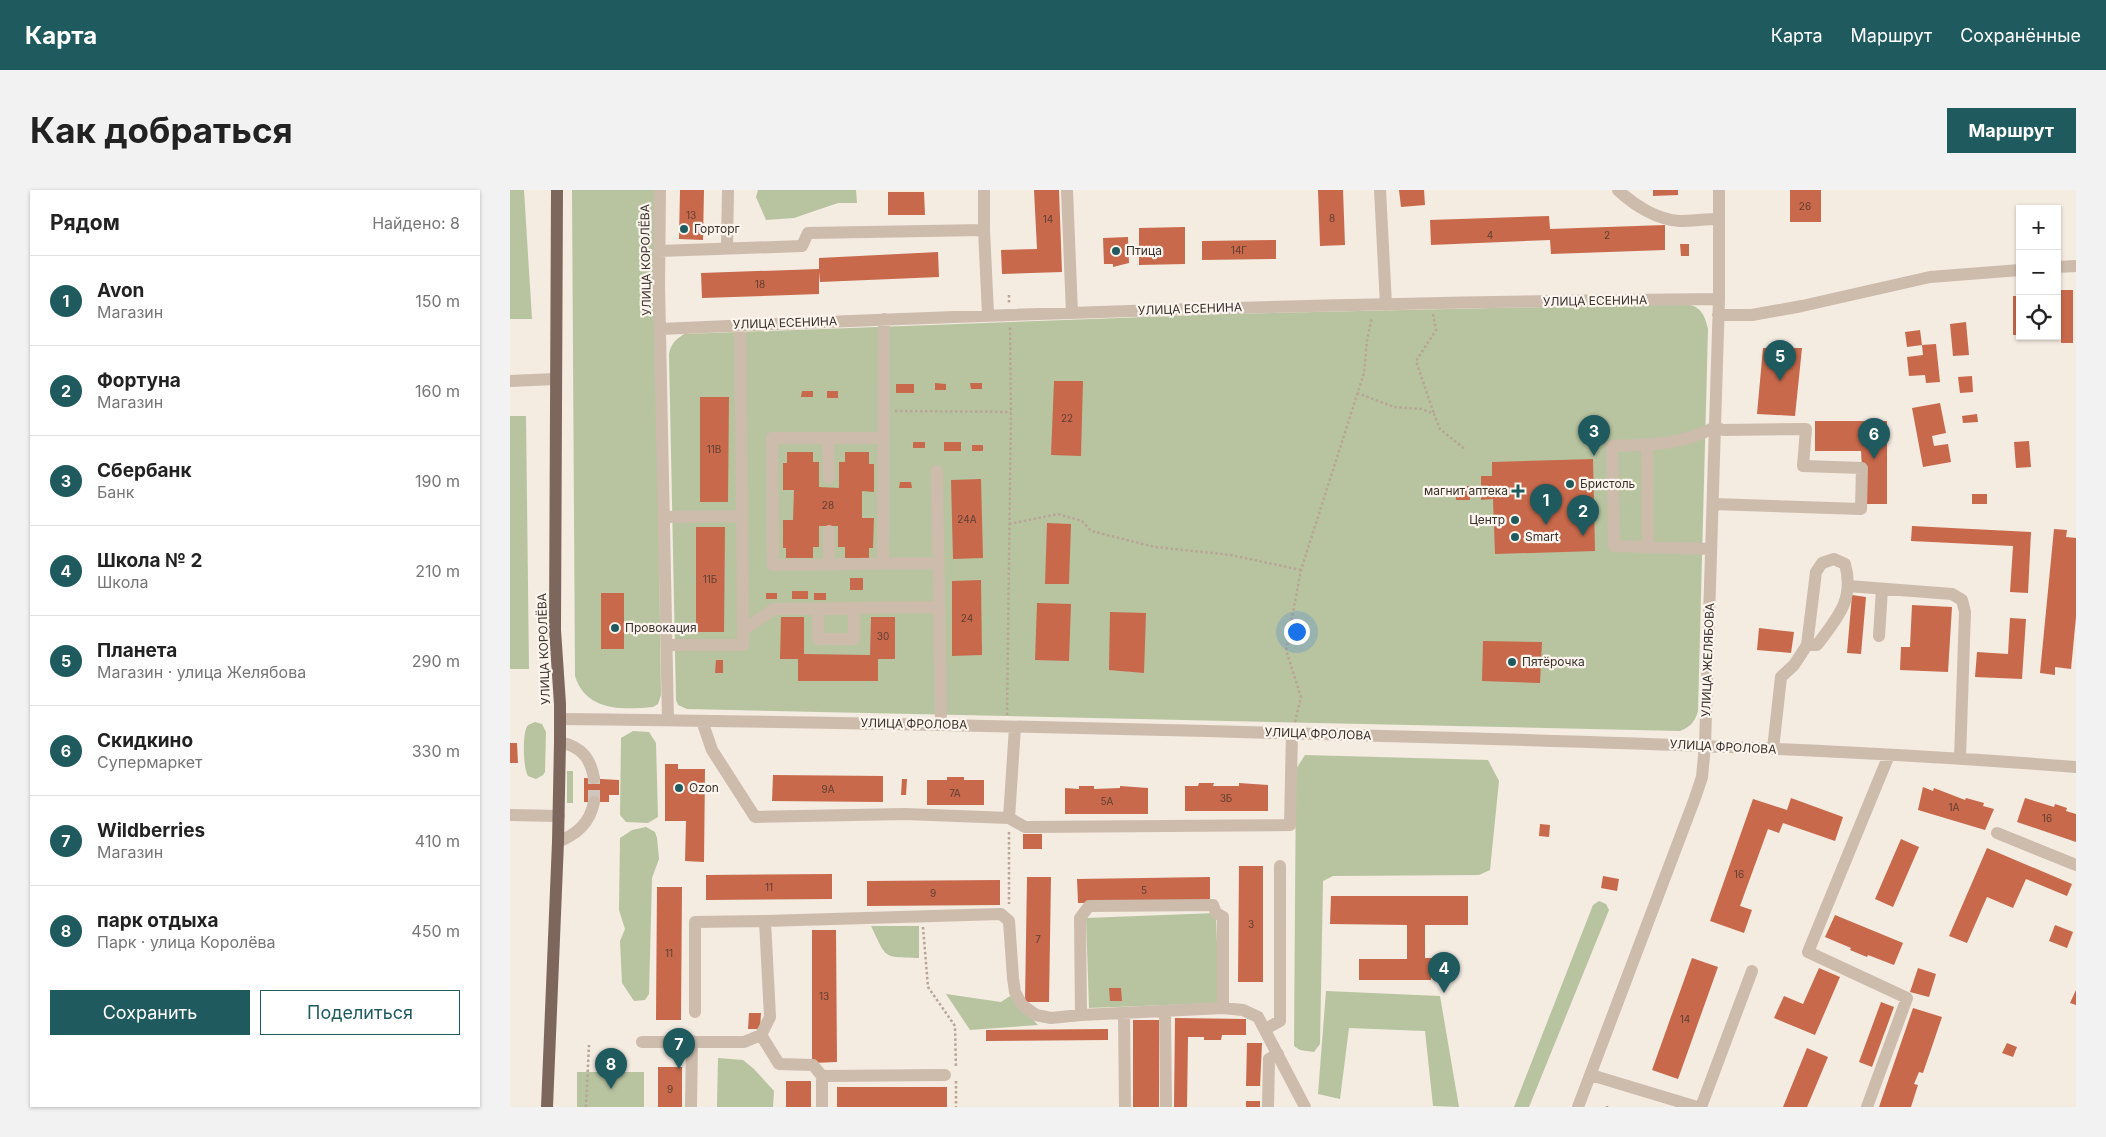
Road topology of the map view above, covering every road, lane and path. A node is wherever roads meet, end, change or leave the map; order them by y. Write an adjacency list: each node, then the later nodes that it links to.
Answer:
1 (557, 190): 26 (main road, УЛИЦА КОРОЛЁВА)
2 (660, 190): 12 (street, УЛИЦА КОРОЛЁВА)
3 (728, 190): 11 (street)
4 (984, 190): 10 (street)
5 (1067, 190): 19 (street)
6 (1380, 190): 17 (street)
7 (1618, 190): 9 (street)
8 (1719, 190): 9 (street, УЛИЦА ЖЕЛЯБОВА)
9 (1718, 219): 16 (street, УЛИЦА ЖЕЛЯБОВА)
10 (984, 230): 11 (street); 20 (street)
11 (727, 249): 12 (street)
12 (659, 251): 25 (street, УЛИЦА КОРОЛЁВА)
13 (2076, 266): 14 (street)
14 (2061, 267)
15 (2016, 270): 22 (street)
16 (1719, 299): 17 (street, УЛИЦА ЕСЕНИНА); 22 (street, УЛИЦА ЖЕЛЯБОВА)
17 (1381, 305): 19 (street, УЛИЦА ЕСЕНИНА); 28 (path)
18 (1432, 310): 31 (path)
19 (1072, 313): 21 (street, УЛИЦА ЕСЕНИНА)
20 (988, 314): 21 (street, УЛИЦА ЕСЕНИНА); 23 (street, УЛИЦА ЕСЕНИНА)
21 (1010, 314): 30 (path)
22 (1718, 315): 32 (street, УЛИЦА ЖЕЛЯБОВА)
23 (884, 319): 24 (street, УЛИЦА ЕСЕНИНА); 29 (street)
24 (740, 325): 25 (street, УЛИЦА ЕСЕНИНА); 41 (street)
25 (661, 329): 40 (street, УЛИЦА КОРОЛЁВА)
26 (555, 379): 27 (street); 59 (main road, УЛИЦА КОРОЛЁВА)
27 (510, 381)
28 (1357, 393): 31 (path); 49 (path)
29 (884, 411): 30 (path); 34 (street)
30 (1011, 412): 42 (path)
31 (1434, 414): 36 (path)
32 (1715, 427): 35 (street); 39 (street, УЛИЦА ЖЕЛЯБОВА); 39 (street)
33 (828, 438): 34 (street); 38 (street); 47 (street)
34 (884, 438): 48 (street)
35 (1647, 446): 44 (street); 44 (street)
36 (1466, 450)
37 (937, 471): 46 (street)
38 (828, 478)
39 (1712, 504): 45 (street, УЛИЦА ЖЕЛЯБОВА)
40 (664, 516): 41 (street); 58 (street, УЛИЦА КОРОЛЁВА)
41 (742, 516): 55 (street)
42 (1009, 524): 49 (path); 63 (path)
43 (829, 532): 47 (street)
44 (1648, 548): 45 (street)
45 (1711, 550): 66 (street, УЛИЦА ЖЕЛЯБОВА)
46 (938, 563): 48 (street); 53 (street)
47 (829, 564): 48 (street)
48 (883, 564)
49 (1301, 570): 64 (path)
50 (1848, 586): 51 (street); 57 (street); 57 (street)
51 (1882, 589): 56 (street); 69 (street)
52 (854, 608): 53 (street); 54 (street); 54 (street)
53 (939, 608): 62 (street)
54 (818, 609): 55 (street)
55 (743, 630): 58 (street)
56 (1879, 636)
57 (1807, 644): 67 (street)
58 (667, 645): 60 (street, УЛИЦА КОРОЛЁВА)
59 (560, 719): 60 (street, УЛИЦА ФРОЛОВА); 65 (main road, УЛИЦА КОРОЛЁВА)
60 (668, 720): 61 (street, УЛИЦА ФРОЛОВА)
61 (702, 721): 62 (street, УЛИЦА ФРОЛОВА); 75 (street)
62 (941, 724): 63 (street, УЛИЦА ФРОЛОВА)
63 (1011, 727): 64 (street, УЛИЦА ФРОЛОВА); 75 (street)
64 (1292, 733): 66 (street, УЛИЦА ФРОЛОВА); 75 (street)
65 (560, 742): 71 (street); 74 (main road, УЛИЦА КОРОЛЁВА)
66 (1705, 745): 67 (street, УЛИЦА ФРОЛОВА); 96 (street, УЛИЦА ЖЕЛЯБОВА)
67 (1773, 749): 68 (street, УЛИЦА ФРОЛОВА)
68 (1889, 754): 69 (street, УЛИЦА ФРОЛОВА); 110 (street)
69 (1960, 758): 70 (street, УЛИЦА ФРОЛОВА)
70 (2076, 767)
71 (594, 778)
72 (594, 802): 77 (street)
73 (510, 816): 74 (street)
74 (558, 816): 77 (main road, УЛИЦА КОРОЛЁВА)
75 (1009, 818): 82 (path)
76 (1997, 833): 79 (street)
77 (558, 842): 98 (main road, УЛИЦА КОРОЛЁВА)
78 (1280, 866): 89 (street)
79 (2076, 866)
80 (922, 916): 81 (street); 82 (street); 95 (path)
81 (765, 920): 86 (street); 90 (street)
82 (1010, 921): 88 (street)
83 (1752, 971): 109 (street)
84 (1223, 1008): 85 (street); 88 (street); 89 (street)
85 (1165, 1011): 87 (street); 104 (street)
86 (695, 1012)
87 (1124, 1013): 88 (street); 103 (street)
88 (1081, 1015)
89 (1265, 1029): 94 (street)
90 (761, 1035): 91 (street); 97 (street)
91 (692, 1041): 92 (street); 100 (street)
92 (642, 1042)
93 (589, 1045): 99 (path)
94 (1278, 1054): 105 (street); 106 (street)
95 (952, 1075): 97 (street); 102 (path)
96 (1591, 1075): 107 (street, УЛИЦА ЖЕЛЯБОВА); 108 (street)
97 (822, 1076): 101 (street)
98 (547, 1107)
99 (586, 1107)
100 (691, 1107)
101 (822, 1107)
102 (956, 1107)
103 (1125, 1107)
104 (1166, 1107)
105 (1268, 1107)
106 (1305, 1107)
107 (1578, 1107)
108 (1697, 1107)
109 (1702, 1107)
110 (1867, 1107)

